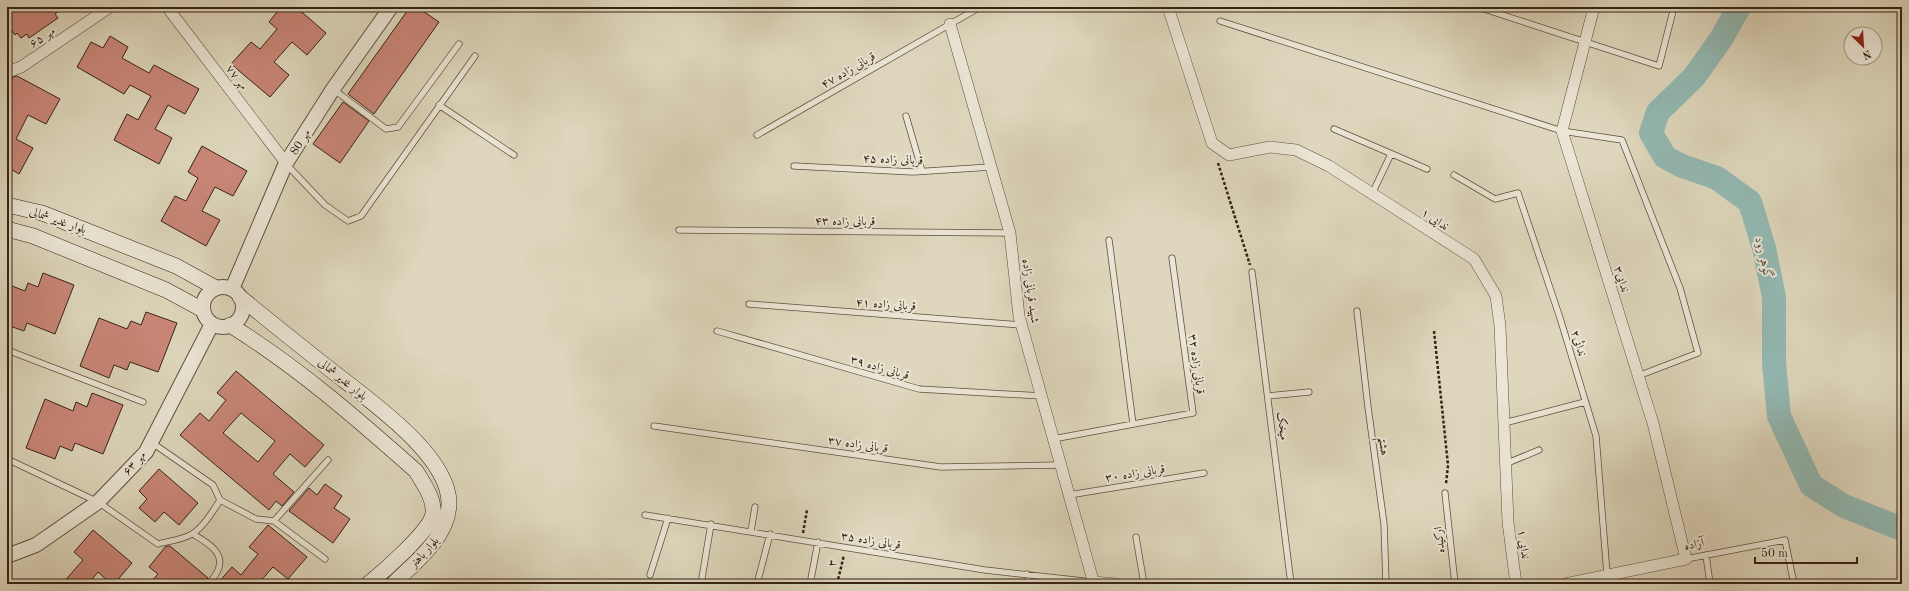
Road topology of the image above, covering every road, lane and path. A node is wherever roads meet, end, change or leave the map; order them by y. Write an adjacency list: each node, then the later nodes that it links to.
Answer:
1 (110, 7): 15 (street, مهر ۶۵)
2 (167, 7): 25 (street, مهر ۷۷)
3 (391, 7): 16 (street, مهر 80)
4 (980, 7): 11 (lane, قربانی زاده ۴۷)
5 (1168, 7): 22 (street)
6 (1478, 7): 9 (lane)
7 (1594, 7): 12 (street)
8 (1674, 7): 12 (lane)
9 (1498, 10): 12 (lane)
10 (1220, 21): 20 (lane)
11 (950, 24): 21 (lane, قربانی زاده ۴۷); 27 (street, شهید قربانی زاده)
12 (1585, 43): 20 (street)
13 (459, 44): 16 (lane)
14 (475, 56): 17 (lane)
15 (7, 72)
16 (333, 89): 25 (street, مهر 80)
17 (439, 105): 24 (lane); 25 (lane)
18 (906, 116): 29 (lane)
19 (1334, 129): 23 (lane)
20 (1562, 131): 50 (street, ندایی۳); 50 (lane)
21 (757, 135)
22 (1212, 143): 31 (street, ندایی ۱); 38 (path)
23 (1391, 154): 28 (lane); 31 (lane)
24 (514, 155)
25 (286, 163): 40 (street, مهر 80)
26 (794, 166): 29 (lane, قربانی زاده ۴۵)
27 (991, 167): 29 (lane, قربانی زاده ۴۵); 35 (street, شهید قربانی زاده)
28 (1427, 169)
29 (922, 172)
30 (1454, 175): 55 (lane, ندائی۲)
31 (1372, 194): 56 (street, ندایی ۱)
32 (7, 205): 39 (main road, بلوار غدیر شمالی)
33 (7, 229): 42 (main road, بلوار غدیر شمالی)
34 (679, 230): 35 (lane, قربانی زاده ۴۳)
35 (1010, 233): 45 (street, شهید قربانی زاده)
36 (1109, 240): 57 (lane)
37 (1172, 258): 57 (lane, قربانی زاده ۳۲)
38 (1252, 272): 53 (lane, میخک)
39 (216, 288): 40 (street); 42 (street)
40 (236, 293): 46 (street); 66 (main road, بلوار غدیر شمالی)
41 (749, 304): 45 (lane, قربانی زاده ۴۱)
42 (203, 310): 44 (street)
43 (1357, 311): 105 (lane, هشتم)
44 (212, 324): 46 (street); 60 (street, مهر ۶۳)
45 (1022, 325): 52 (street, شهید قربانی زاده)
46 (230, 326): 68 (main road, بلوار غدیر شمالی)
47 (1434, 331): 69 (path)
48 (717, 332): 52 (lane, قربانی زاده ۳۹)
49 (7, 350): 54 (lane)
50 (1638, 376): 89 (street, ندایی۳)
51 (1309, 392): 53 (lane)
52 (1042, 396): 59 (street, شهید قربانی زاده)
53 (1268, 396): 104 (lane, میخک)
54 (142, 402)
55 (1585, 402): 56 (lane); 92 (lane, ندائی۲)
56 (1504, 423): 64 (street, ندایی ۱)
57 (1133, 424): 59 (lane, قربانی زاده ۳۲)
58 (654, 426): 65 (lane, قربانی زاده ۳۷)
59 (1053, 439): 65 (street, شهید قربانی زاده)
60 (151, 442): 71 (lane); 72 (street, مهر ۶۳)
61 (1539, 450): 64 (lane)
62 (7, 460): 72 (lane)
63 (328, 460): 77 (lane)
64 (1506, 464): 107 (street, ندایی ۱)
65 (1060, 465): 70 (street, شهید قربانی زاده)
66 (438, 470): 96 (main road, بلوار باهنر)
67 (1204, 473): 70 (lane, قربانی زاده ۳۰)
68 (421, 480): 95 (main road, بلوار باهنر)
69 (1445, 493): 106 (lane, ارکیده)
70 (1069, 495): 93 (street, شهید قربانی زاده)
71 (220, 500): 77 (lane); 80 (lane)
72 (98, 502): 80 (lane); 87 (street, مهر ۶۳)
73 (755, 507): 79 (lane)
74 (807, 510): 83 (path)
75 (645, 515): 76 (lane, قربانی زاده ۳۵)
76 (668, 518): 78 (lane, قربانی زاده ۳۵); 91 (lane)
77 (274, 520): 88 (lane)
78 (711, 524): 79 (lane, قربانی زاده ۳۵); 97 (lane)
79 (751, 531): 81 (lane, قربانی زاده ۳۵)
80 (194, 534): 94 (lane)
81 (770, 534): 83 (lane, قربانی زاده ۳۵); 98 (lane)
82 (1136, 537): 103 (lane)
83 (802, 540): 84 (lane, قربانی زاده ۳۵)
84 (818, 542): 85 (lane, قربانی زاده ۳۵); 99 (lane)
85 (846, 547): 90 (lane, قربانی زاده ۳۵); 100 (path, ۳)
86 (1706, 555): 89 (lane, آزاده); 109 (lane); 110 (lane, آزاده)
87 (7, 556)
88 (326, 559)
89 (1686, 559): 92 (street, آزاده)
90 (1027, 574): 93 (lane, قربانی زاده ۳۵); 101 (lane)
91 (650, 575)
92 (1607, 579): 108 (street, آزاده)
93 (1094, 583): 102 (street)
94 (209, 584)
95 (368, 584)
96 (393, 584)
97 (702, 584)
98 (758, 584)
99 (810, 584)
100 (837, 584)
101 (1029, 584)
102 (1116, 584)
103 (1144, 584)
104 (1291, 584)
105 (1386, 584)
106 (1454, 584)
107 (1516, 584)
108 (1565, 584)
109 (1710, 584)
110 (1794, 584)

